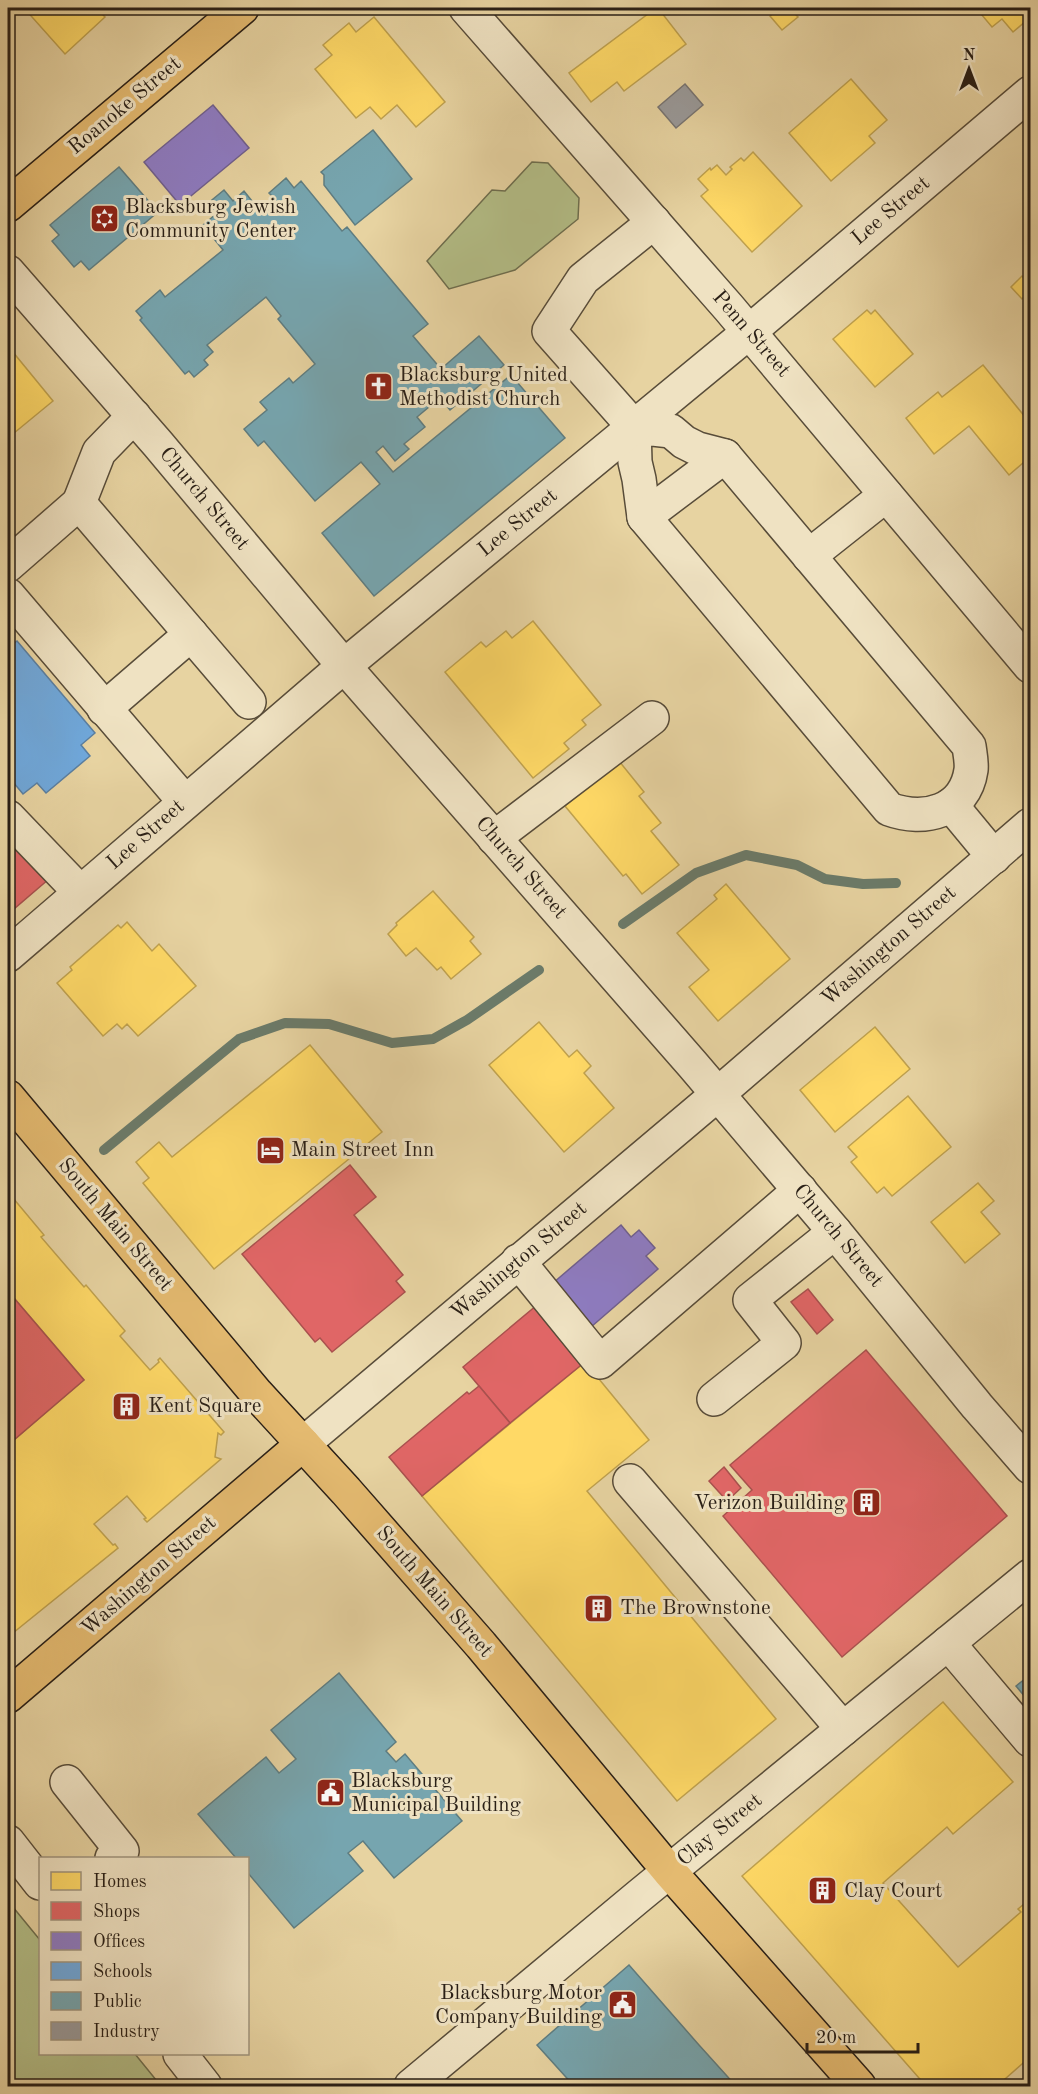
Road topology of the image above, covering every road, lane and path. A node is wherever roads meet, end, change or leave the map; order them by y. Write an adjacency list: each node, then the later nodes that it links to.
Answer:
1 (242, 8): 4 (main road, Roanoke Street)
2 (466, 8): 5 (street, Penn Street)
3 (1030, 93): 7 (street, Lee Street)
4 (8, 205)
5 (654, 222): 7 (street, Penn Street); 9 (street)
6 (8, 272): 8 (street, Church Street)
7 (749, 332): 9 (street, Lee Street); 11 (street, Penn Street)
8 (134, 416): 12 (street); 18 (street, Church Street)
9 (633, 427): 10 (street); 13 (street); 18 (street, Lee Street)
10 (725, 456): 13 (street); 14 (street)
11 (886, 495): 14 (street); 19 (street, Penn Street)
12 (79, 503): 15 (street); 17 (street)
13 (644, 517): 24 (street)
14 (809, 556): 24 (street)
15 (8, 565)
16 (8, 595): 21 (street)
17 (191, 634): 20 (street); 21 (street)
18 (344, 666): 23 (street, Lee Street); 27 (street, Church Street)
19 (1030, 666)
20 (249, 702)
21 (104, 709): 23 (street)
22 (652, 718): 27 (street)
23 (185, 802): 29 (street, Lee Street)
24 (951, 805): 28 (street)
25 (8, 817): 29 (street)
26 (1030, 825): 28 (street, Washington Street)
27 (494, 838): 31 (street, Church Street)
28 (994, 857): 31 (street, Washington Street)
29 (80, 892): 30 (street, Lee Street)
30 (8, 955)
31 (718, 1094): 33 (street, Church Street); 35 (street, Washington Street)
32 (8, 1097): 37 (main road, South Main Street)
33 (800, 1190): 34 (street, Church Street); 35 (street)
34 (835, 1232): 36 (street); 38 (street, Church Street)
35 (518, 1261): 37 (street, Washington Street)
36 (714, 1399)
37 (303, 1444): 42 (main road, Washington Street); 48 (main road, South Main Street)
38 (1025, 1450)
39 (630, 1481): 43 (street)
40 (1030, 1576): 41 (street, Clay Street)
41 (948, 1643): 43 (street, Clay Street); 44 (street)
42 (8, 1696)
43 (843, 1729): 48 (street, Clay Street)
44 (1030, 1740)
45 (68, 1782): 47 (street)
46 (8, 1842): 49 (street)
47 (113, 1857)
48 (669, 1871): 52 (street, Clay Street); 53 (main road, South Main Street)
49 (39, 1882)
50 (181, 2055): 51 (street)
51 (205, 2086)
52 (411, 2086)
53 (859, 2086)

